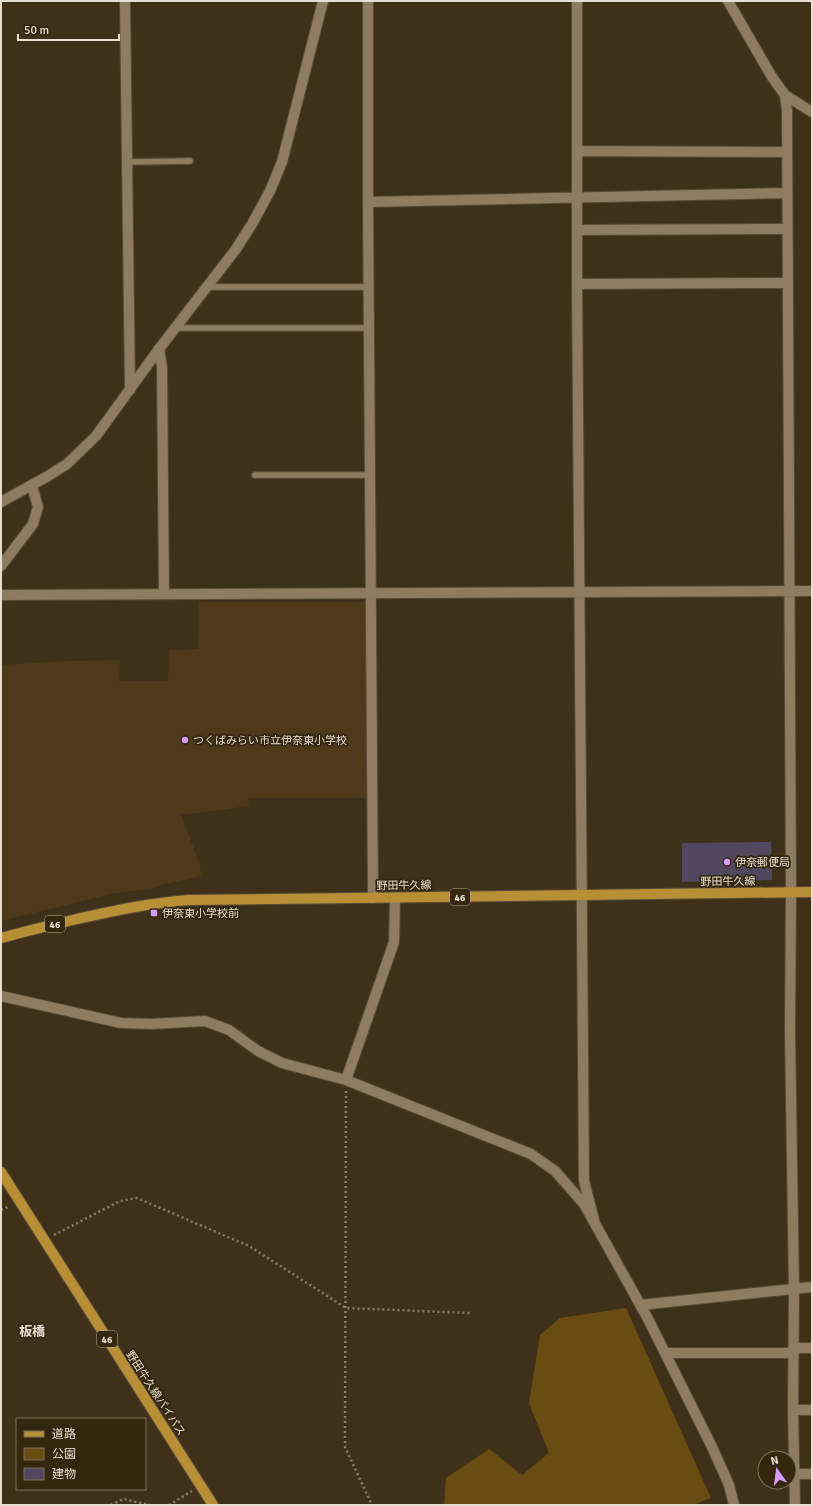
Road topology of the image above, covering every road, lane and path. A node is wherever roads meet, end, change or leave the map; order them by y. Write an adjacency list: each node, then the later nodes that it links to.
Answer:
1 (125, 1): 11 (street)
2 (323, 1): 19 (street)
3 (368, 1): 14 (street)
4 (577, 1): 8 (street)
5 (728, 1): 6 (street)
6 (785, 95): 7 (street); 9 (street)
7 (812, 112)
8 (577, 152): 9 (street); 13 (street)
9 (787, 152): 12 (street)
10 (190, 161): 11 (lane)
11 (127, 162): 24 (street)
12 (786, 193): 13 (street); 15 (street)
13 (577, 197): 14 (street); 16 (street)
14 (368, 202): 20 (street)
15 (787, 229): 16 (street); 17 (street)
16 (577, 230): 18 (street)
17 (787, 283): 18 (street); 30 (street)
18 (576, 284): 33 (street)
19 (206, 287): 20 (lane); 21 (street)
20 (369, 287): 22 (street)
21 (175, 328): 22 (lane); 23 (street)
22 (369, 328): 26 (street)
23 (159, 349): 24 (street); 34 (street)
24 (130, 390): 27 (street)
25 (256, 475): 26 (lane)
26 (370, 475): 32 (street)
27 (32, 486): 28 (street); 29 (street)
28 (1, 502)
29 (1, 566)
30 (789, 591): 31 (street); 33 (street); 36 (street)
31 (812, 591)
32 (371, 593): 33 (street); 34 (street); 39 (street)
33 (579, 593): 38 (street)
34 (164, 594): 35 (street)
35 (1, 595)
36 (791, 892): 37 (main road, 野田牛久線 / 46); 38 (main road, 野田牛久線 / 46); 48 (street)
37 (812, 892)
38 (581, 895): 40 (main road, 野田牛久線 / 46); 45 (street)
39 (374, 898): 40 (main road, 野田牛久線 / 46); 41 (main road, 野田牛久線 / 46)
40 (395, 898): 43 (street)
41 (1, 938)
42 (1, 996): 43 (street)
43 (346, 1080): 45 (street); 50 (path)
44 (1, 1172): 46 (main road, 野田牛久線バイパス / 46)
45 (595, 1224): 49 (street)
46 (44, 1240): 50 (path); 60 (main road, 野田牛久線バイパス / 46)
47 (812, 1287): 48 (street)
48 (794, 1289): 49 (street); 53 (street)
49 (640, 1305): 54 (street)
50 (346, 1308): 51 (path); 66 (path)
51 (470, 1313)
52 (812, 1348): 53 (street)
53 (794, 1351): 54 (street); 55 (street)
54 (665, 1353): 67 (street)
55 (793, 1410): 56 (street); 57 (street)
56 (812, 1410)
57 (794, 1450)
58 (797, 1474): 59 (street)
59 (812, 1474)
60 (202, 1486): 64 (path); 65 (main road, 野田牛久線バイパス / 46)
61 (795, 1490): 68 (street)
62 (111, 1505): 63 (path)
63 (150, 1505)
64 (169, 1505)
65 (213, 1505)
66 (372, 1505)
67 (734, 1505)
68 (795, 1505)

